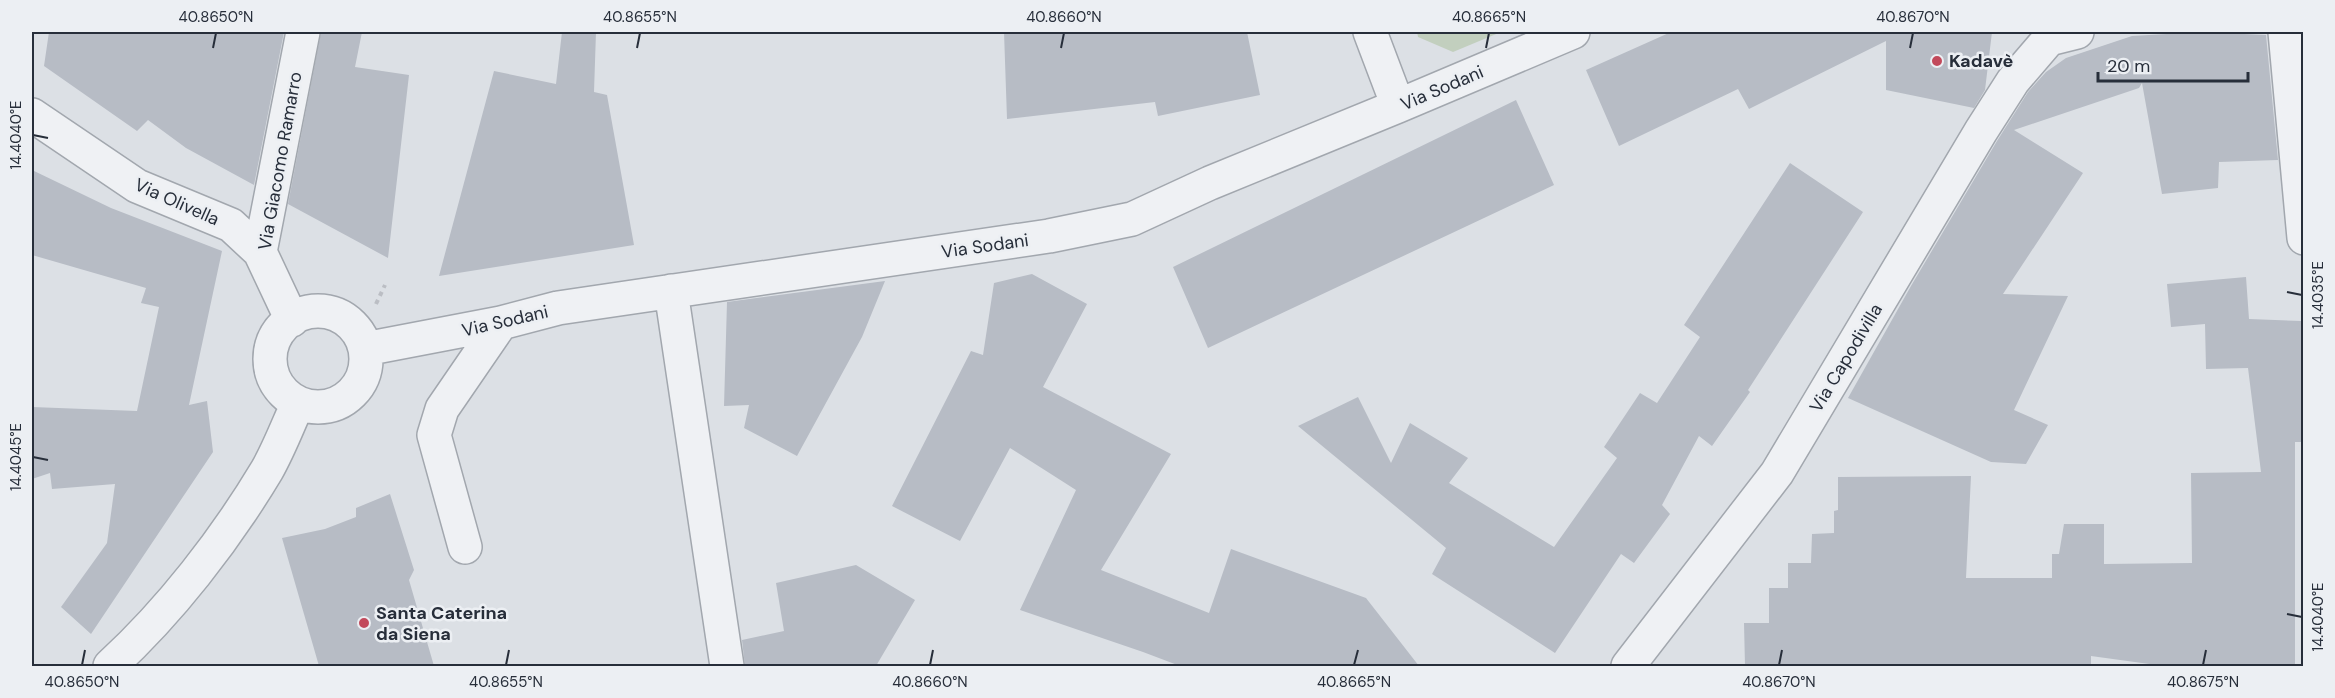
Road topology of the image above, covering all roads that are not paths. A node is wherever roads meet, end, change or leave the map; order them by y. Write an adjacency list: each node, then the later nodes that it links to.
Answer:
1 (303, 32): 9 (street, Via Giacomo Ramarro)
2 (1370, 32): 6 (street)
3 (1573, 32): 6 (street, Via Sodani)
4 (2284, 32): 8 (street)
5 (2058, 34): 18 (street, Via Capodivilla)
6 (1398, 106): 10 (street, Via Sodani)
7 (32, 115): 9 (street, Via Olivella)
8 (2304, 238)
9 (260, 252): 11 (street, Via Giacomo Ramarro)
10 (671, 291): 12 (street, Via Sodani); 17 (street)
11 (292, 320): 13 (street); 14 (street)
12 (501, 323): 13 (street, Via Sodani); 15 (street)
13 (365, 349): 14 (street)
14 (298, 403): 16 (street)
15 (465, 548)
16 (110, 666)
17 (728, 666)
18 (1628, 666)

